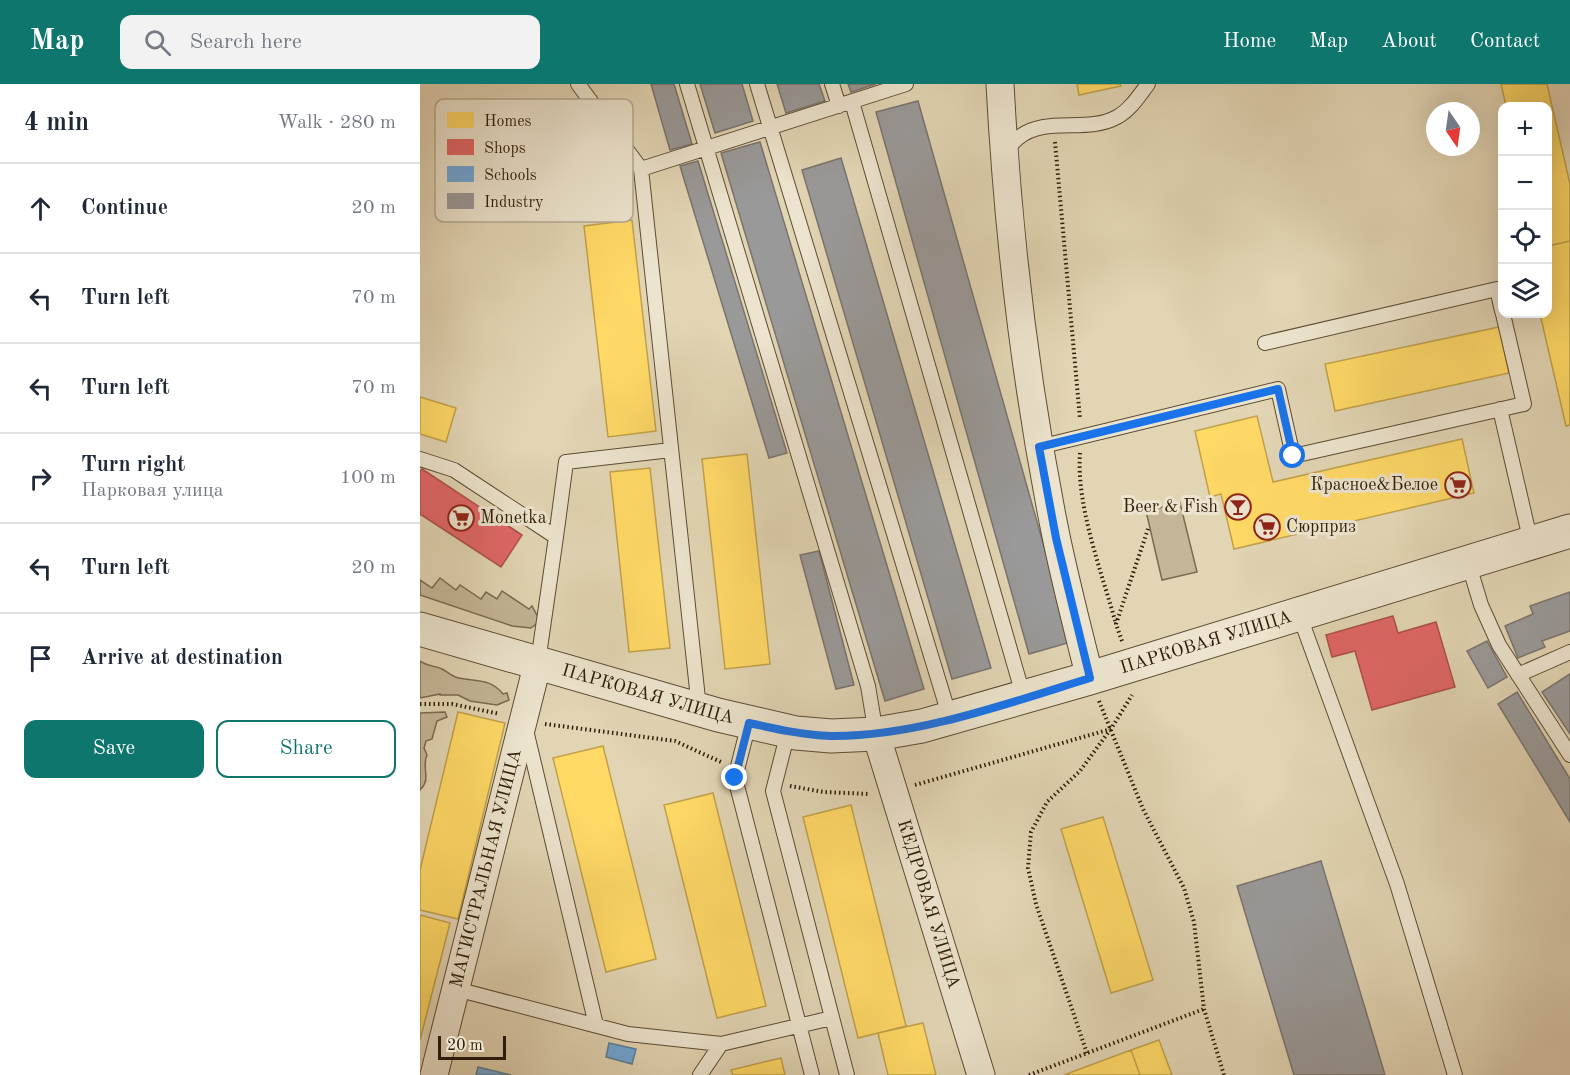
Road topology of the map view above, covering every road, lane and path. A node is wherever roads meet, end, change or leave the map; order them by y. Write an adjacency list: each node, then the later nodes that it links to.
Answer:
1 (578, 84): 8 (lane)
2 (687, 84): 12 (lane)
3 (758, 84): 11 (lane)
4 (832, 84): 9 (lane)
5 (906, 84): 9 (lane)
6 (1000, 84): 13 (street)
7 (1148, 84): 10 (lane)
8 (589, 99)
9 (845, 104): 11 (lane); 37 (lane)
10 (1054, 127): 13 (lane); 20 (path)
11 (771, 128): 12 (lane); 39 (lane)
12 (706, 148): 15 (lane); 44 (lane)
13 (1004, 153): 21 (street)
14 (633, 158): 15 (lane)
15 (641, 169): 22 (lane)
16 (1498, 293): 18 (lane)
17 (1504, 318): 19 (lane)
18 (1265, 343)
19 (1500, 409): 20 (lane); 27 (lane)
20 (1081, 437): 21 (lane); 30 (path)
21 (1039, 447): 36 (street)
22 (671, 450): 26 (lane); 38 (lane)
23 (420, 459): 26 (lane)
24 (1149, 526): 30 (path)
25 (1570, 531): 27 (street, ПАРКОВАЯ УЛИЦА)
26 (556, 537): 34 (lane)
27 (1531, 543): 28 (street, ПАРКОВАЯ УЛИЦА)
28 (1468, 562): 29 (street, ПАРКОВАЯ УЛИЦА); 35 (lane)
29 (1299, 614): 36 (street, ПАРКОВАЯ УЛИЦА); 60 (lane)
30 (1116, 624): 32 (path)
31 (420, 629): 34 (street, ПАРКОВАЯ УЛИЦА)
32 (1123, 644)
33 (1570, 652): 35 (lane)
34 (538, 662): 38 (street, ПАРКОВАЯ УЛИЦА); 40 (street, МАГИСТРАЛЬНАЯ УЛИЦА)
35 (1518, 675): 45 (lane)
36 (1090, 678): 37 (street, ПАРКОВАЯ УЛИЦА); 42 (path)
37 (1024, 698): 39 (street, ПАРКОВАЯ УЛИЦА)
38 (699, 710): 41 (street, ПАРКОВАЯ УЛИЦА)
39 (950, 718): 44 (street, ПАРКОВАЯ УЛИЦА)
40 (524, 719): 46 (street, МАГИСТРАЛЬНАЯ УЛИЦА); 49 (lane)
41 (749, 723): 43 (street, ПАРКОВАЯ УЛИЦА); 50 (lane)
42 (1111, 729): 47 (path); 52 (path)
43 (788, 732): 44 (street, ПАРКОВАЯ УЛИЦА); 48 (lane)
44 (876, 734): 57 (street, КЕДРОВАЯ УЛИЦА)
45 (1570, 755)
46 (456, 989): 49 (lane); 53 (street, МАГИСТРАЛЬНАЯ УЛИЦА)
47 (1204, 1010): 52 (path); 59 (path)
48 (832, 1018): 50 (lane); 56 (lane)
49 (596, 1025): 51 (lane)
50 (799, 1026): 51 (lane); 55 (lane)
51 (721, 1044): 54 (lane)
52 (1087, 1053): 58 (path)
53 (435, 1075)
54 (700, 1075)
55 (812, 1075)
56 (847, 1075)
57 (981, 1075)
58 (1029, 1075)
59 (1224, 1075)
60 (1455, 1075)

